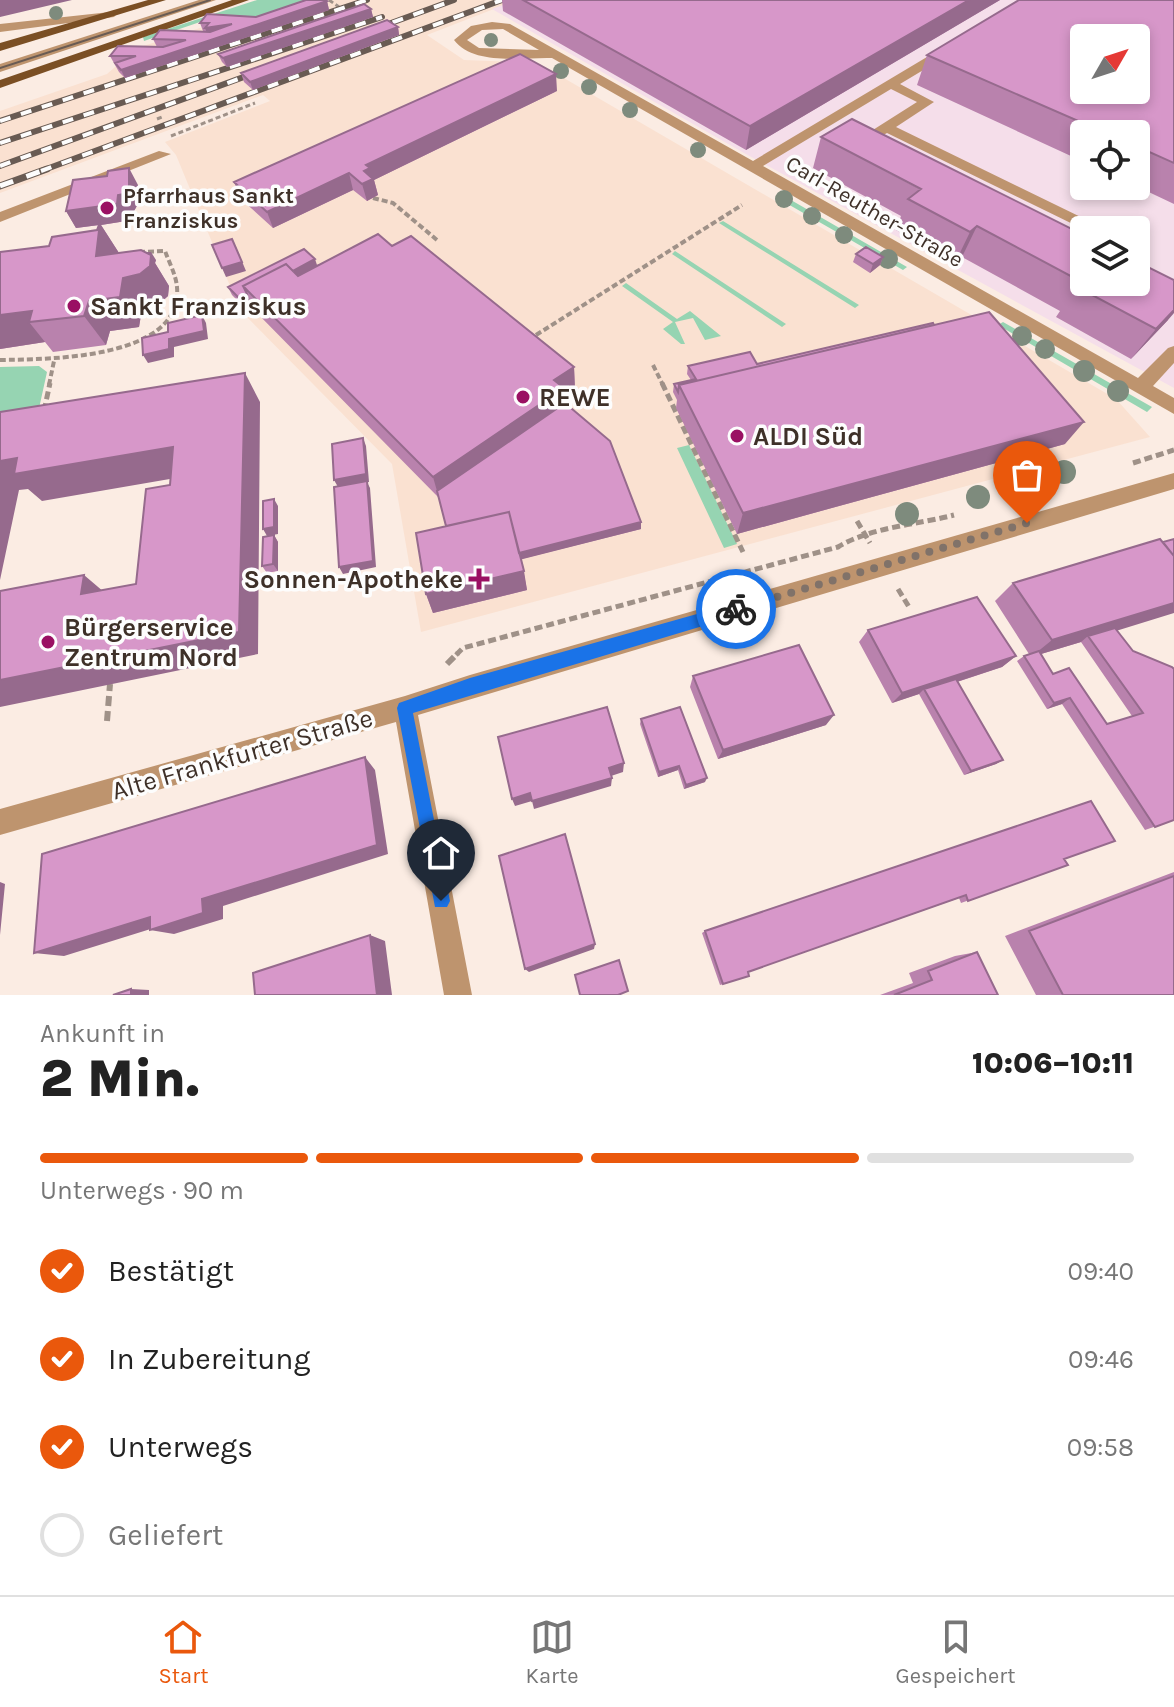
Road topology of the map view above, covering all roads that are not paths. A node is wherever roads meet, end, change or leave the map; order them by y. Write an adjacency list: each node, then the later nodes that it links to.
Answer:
1 (160, 0): 5 (main road)
2 (194, 0): 10 (street)
3 (210, 0): 11 (street)
4 (243, 0): 12 (main road)
5 (110, 15): 6 (street); 8 (main road)
6 (0, 28)
7 (955, 46): 13 (street)
8 (0, 47)
9 (553, 54): 9 (street, Carl-Reuther-Straße); 17 (street, Carl-Reuther-Straße)
10 (0, 58)
11 (0, 68)
12 (0, 84)
13 (891, 84): 14 (street); 15 (street)
14 (828, 121): 15 (street); 17 (street)
15 (886, 127): 19 (street)
16 (164, 154): 18 (street)
17 (752, 167): 21 (street, Carl-Reuther-Straße)
18 (0, 217)
19 (1070, 217)
20 (1174, 352): 21 (street)
21 (1140, 388): 22 (street, Carl-Reuther-Straße)
22 (1174, 407)
23 (1174, 481): 24 (street, Alte Frankfurter Straße)
24 (405, 708): 25 (street, Alte Frankfurter Straße); 26 (street)
25 (0, 822)
26 (458, 995)

